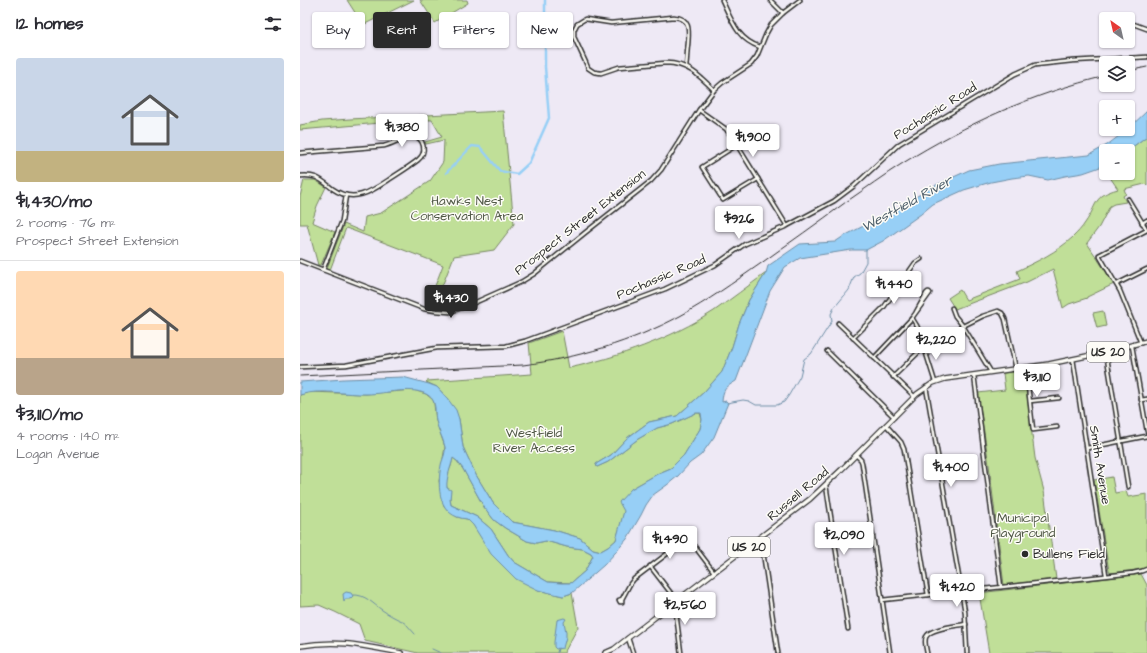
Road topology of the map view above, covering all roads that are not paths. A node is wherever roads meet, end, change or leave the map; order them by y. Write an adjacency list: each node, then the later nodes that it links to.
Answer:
1 (722, 0): 7 (street)
2 (770, 0): 4 (street)
3 (800, 0): 4 (street, Prospect Street Extension)
4 (783, 13): 7 (street, Prospect Street Extension)
5 (1135, 25): 6 (street)
6 (1147, 29)
7 (760, 47): 10 (street, Prospect Street Extension)
8 (1147, 57): 20 (street, Pochassic Road)
9 (686, 67): 9 (street); 10 (street)
10 (714, 90): 11 (street, Prospect Street Extension)
11 (699, 110): 12 (street); 25 (street, Prospect Street Extension)
12 (737, 145): 15 (street); 15 (street)
13 (300, 154): 16 (street)
14 (300, 176): 16 (street)
15 (758, 179): 20 (street)
16 (346, 195): 25 (street)
17 (1128, 199): 19 (street)
18 (1147, 220): 19 (street)
19 (1142, 223): 21 (street)
20 (787, 226): 42 (street, Pochassic Road)
21 (1147, 230): 26 (street)
22 (921, 259): 32 (street)
23 (300, 261): 25 (street, Prospect Street Extension)
24 (1147, 269): 26 (street)
25 (323, 270)
26 (1117, 284): 35 (street)
27 (952, 308): 31 (street)
28 (916, 312): 28 (street); 29 (street)
29 (912, 318): 34 (street); 40 (street)
30 (838, 323): 32 (street)
31 (962, 326): 34 (street); 44 (street); 45 (street)
32 (853, 338): 40 (street)
33 (1147, 341): 35 (main road, US 20)
34 (924, 343): 37 (street)
35 (1141, 343): 36 (main road, US 20)
36 (1132, 346): 39 (main road, US 20); 53 (street)
37 (924, 347): 47 (street); 48 (street)
38 (827, 351): 55 (street)
39 (1106, 352): 41 (main road, US 20); 60 (street)
40 (874, 358): 47 (street)
41 (1074, 359): 43 (main road, US 20); 61 (street, Smith Avenue)
42 (300, 367)
43 (1026, 368): 44 (main road, US 20); 54 (street)
44 (1016, 369): 45 (main road, US 20)
45 (992, 372): 46 (main road, US 20)
46 (974, 375): 48 (main road, US 20); 70 (street)
47 (893, 377): 50 (street)
48 (935, 382): 49 (main road, Russell Road / US 20)
49 (926, 387): 50 (main road, Russell Road / US 20); 71 (street)
50 (914, 396): 55 (main road, Russell Road / US 20)
51 (1059, 398): 54 (street)
52 (1147, 399): 53 (street)
53 (1141, 400): 58 (street)
54 (1030, 401): 57 (street)
55 (894, 417): 56 (main road, Russell Road / US 20)
56 (886, 425): 62 (main road, Russell Road / US 20); 72 (street)
57 (1057, 427)
58 (1147, 431)
59 (1147, 436): 60 (street)
60 (1120, 441): 61 (street); 64 (street)
61 (1087, 448): 69 (street, Smith Avenue)
62 (856, 455): 63 (main road, Russell Road / US 20); 74 (street)
63 (826, 485): 65 (main road, Russell Road / US 20); 78 (street)
64 (1128, 487)
65 (758, 539): 68 (main road, Russell Road / US 20); 85 (street)
66 (650, 566): 68 (street); 73 (street); 75 (street)
67 (1147, 569): 69 (street)
68 (715, 572): 75 (main road, Russell Road / US 20)
69 (1106, 575): 70 (street)
70 (1001, 587): 71 (street)
71 (961, 591): 72 (street); 77 (street)
72 (928, 595): 74 (street)
73 (622, 599)
74 (882, 600): 86 (street)
75 (677, 602): 76 (main road, Russell Road / US 20)
76 (672, 605): 79 (main road, Russell Road / US 20); 84 (street)
77 (966, 624): 87 (street); 88 (street)
78 (848, 629)
79 (628, 638): 82 (main road, Russell Road / US 20); 83 (street)
80 (300, 646): 81 (main road)
81 (401, 653)
82 (605, 653)
83 (633, 653)
84 (681, 653)
85 (778, 653)
86 (890, 653)
87 (927, 653)
88 (967, 653)

